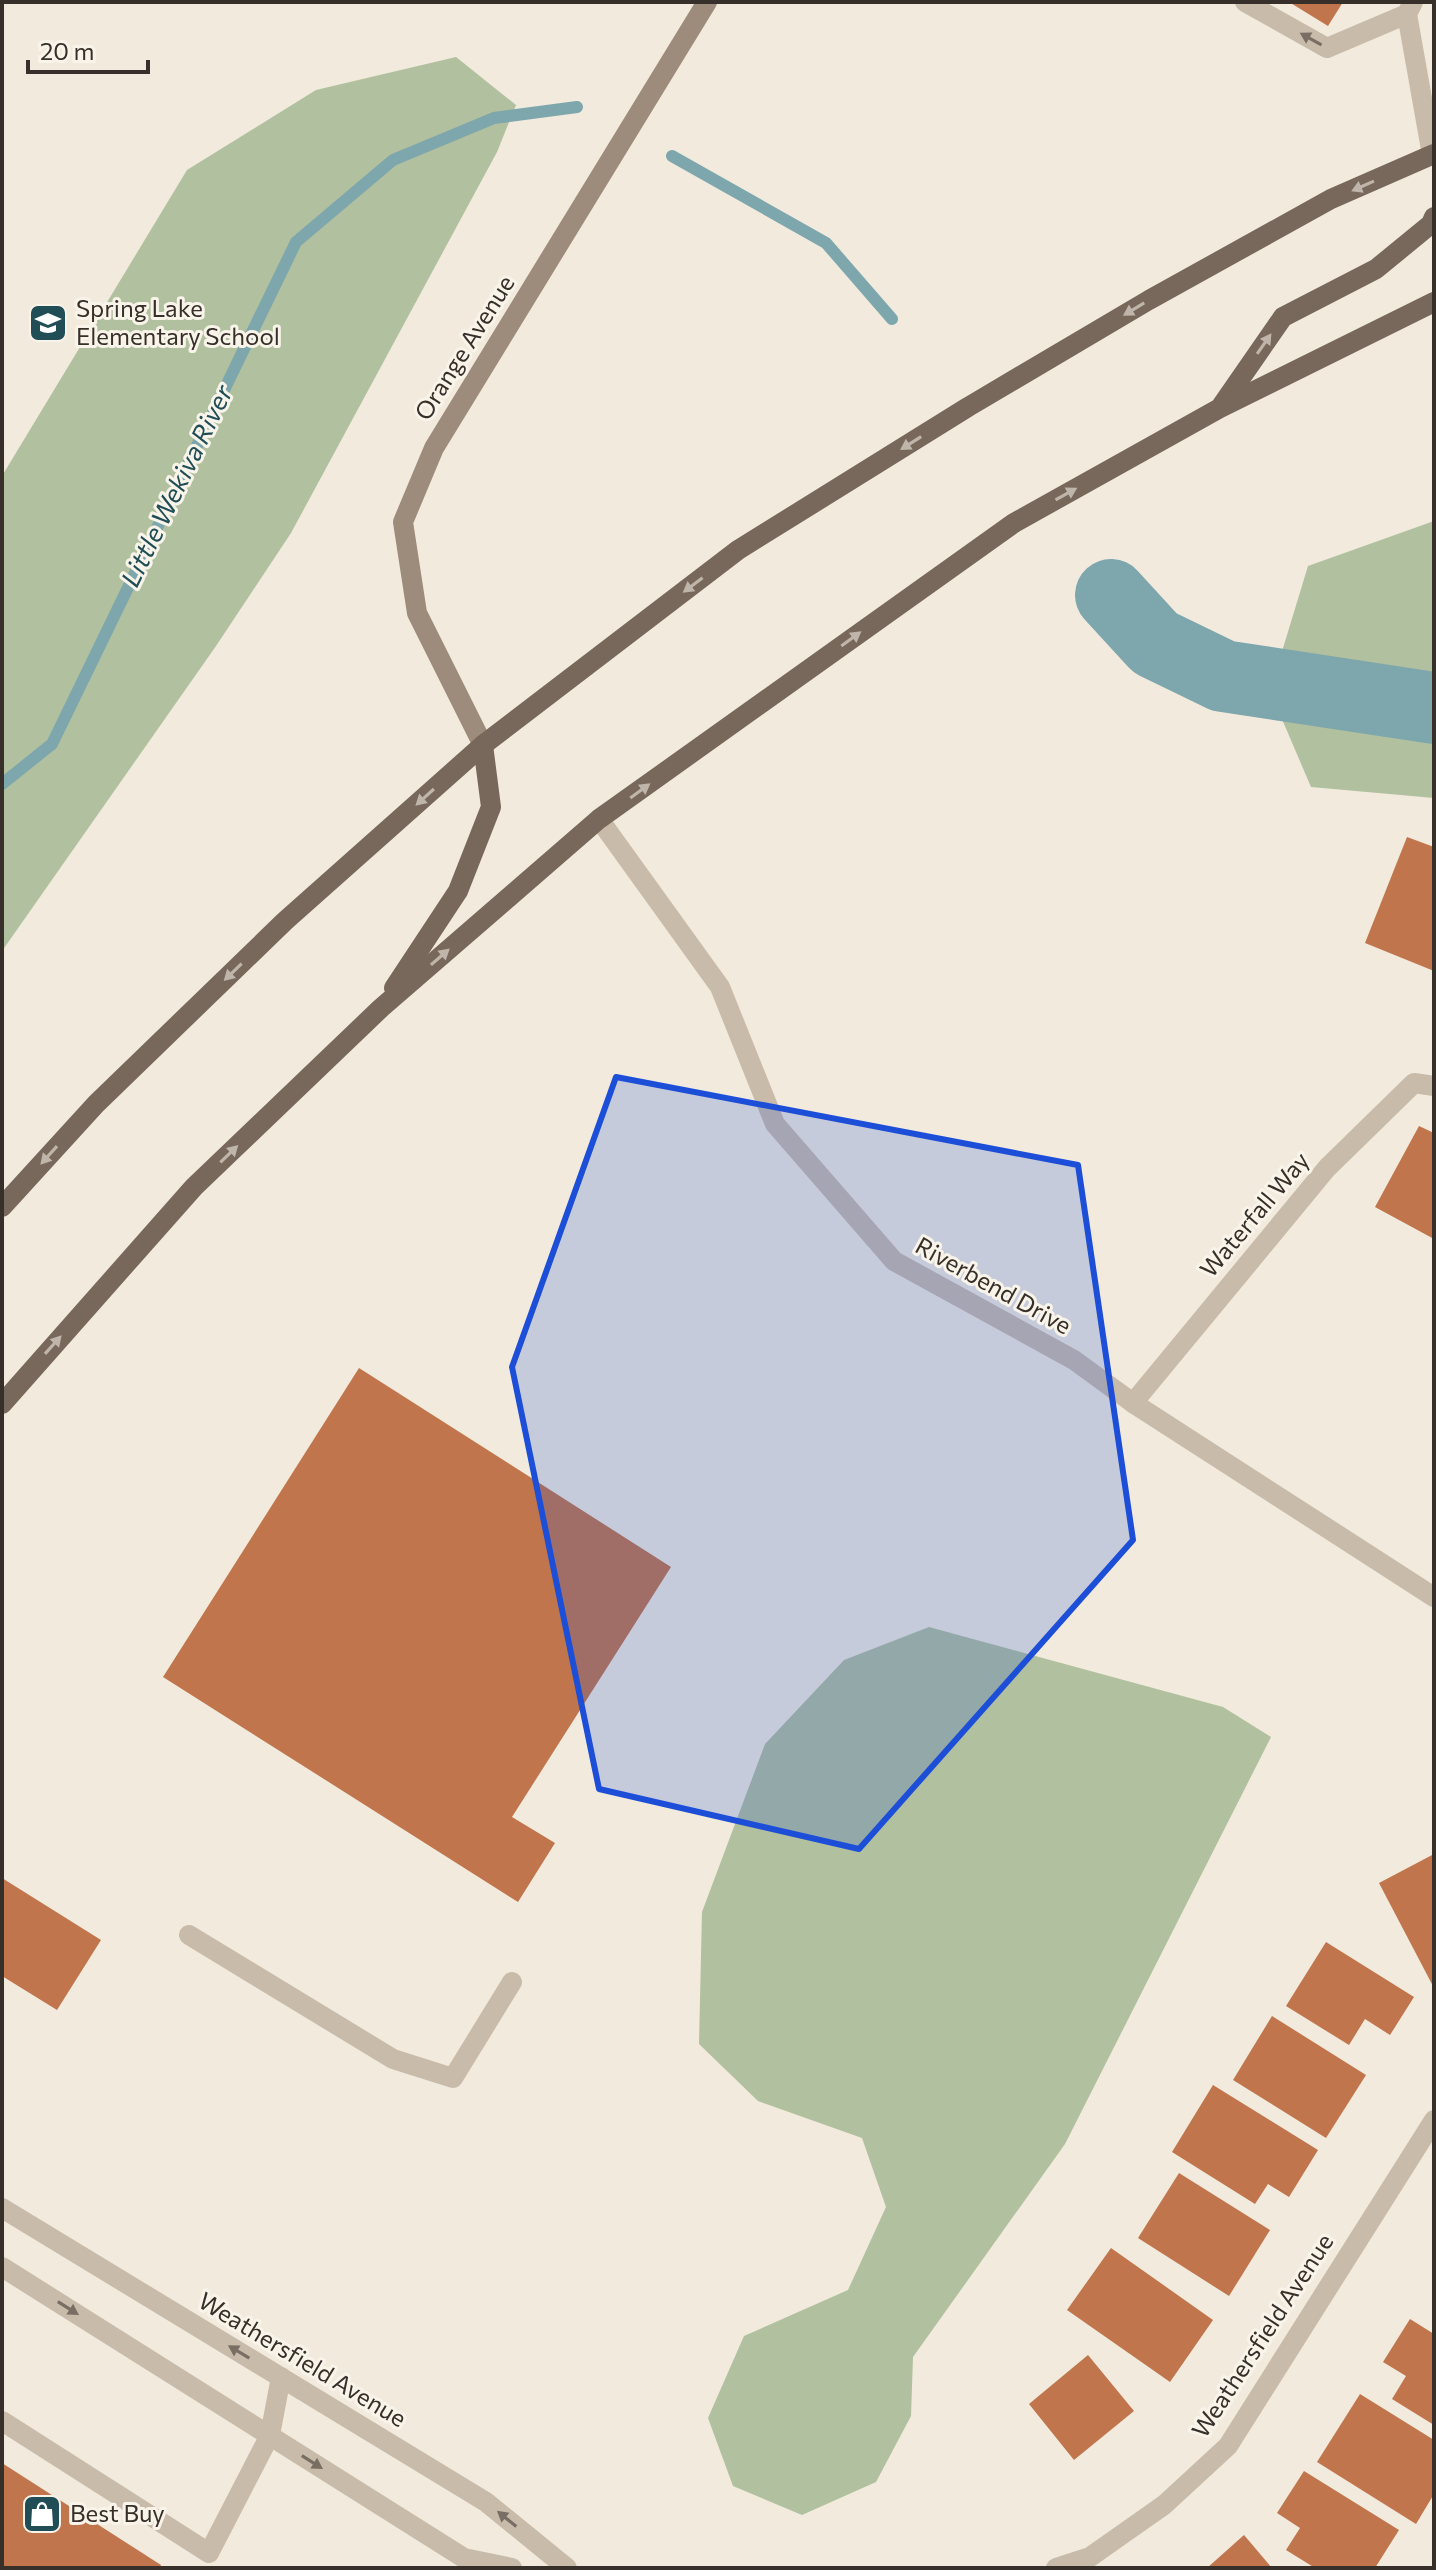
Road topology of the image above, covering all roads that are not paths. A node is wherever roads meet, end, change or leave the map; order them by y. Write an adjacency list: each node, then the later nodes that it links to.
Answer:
1 (707, 2): 8 (main road, Orange Avenue)
2 (1245, 2): 3 (street, one-way to 2)
3 (1410, 8): 4 (street)
4 (1433, 157): 8 (main road, one-way to 8)
5 (1434, 217): 7 (main road, one-way to 5)
6 (1434, 302): 7 (main road)
7 (1220, 408): 9 (main road, one-way to 7)
8 (483, 745): 10 (main road); 12 (main road, one-way to 12)
9 (599, 819): 10 (main road, one-way to 9); 13 (street, Riverbend Drive)
10 (381, 1008): 14 (main road, one-way to 10)
11 (1434, 1086): 13 (street, Waterfall Way)
12 (2, 1207)
13 (1133, 1403): 15 (street, Riverbend Drive)
14 (2, 1404)
15 (1434, 1597)
16 (189, 1935): 17 (street)
17 (512, 1982)
18 (1434, 2120): 27 (street, Weathersfield Avenue)
19 (4, 2212): 21 (street, Weathersfield Avenue, one-way to 19)
20 (2, 2267): 23 (street, one-way to 23)
21 (281, 2377): 23 (street); 26 (street, Weathersfield Avenue, one-way to 21)
22 (2, 2421): 24 (street)
23 (270, 2435): 24 (street); 25 (street, one-way to 25)
24 (205, 2560)
25 (512, 2568)
26 (567, 2568)
27 (1056, 2568)

